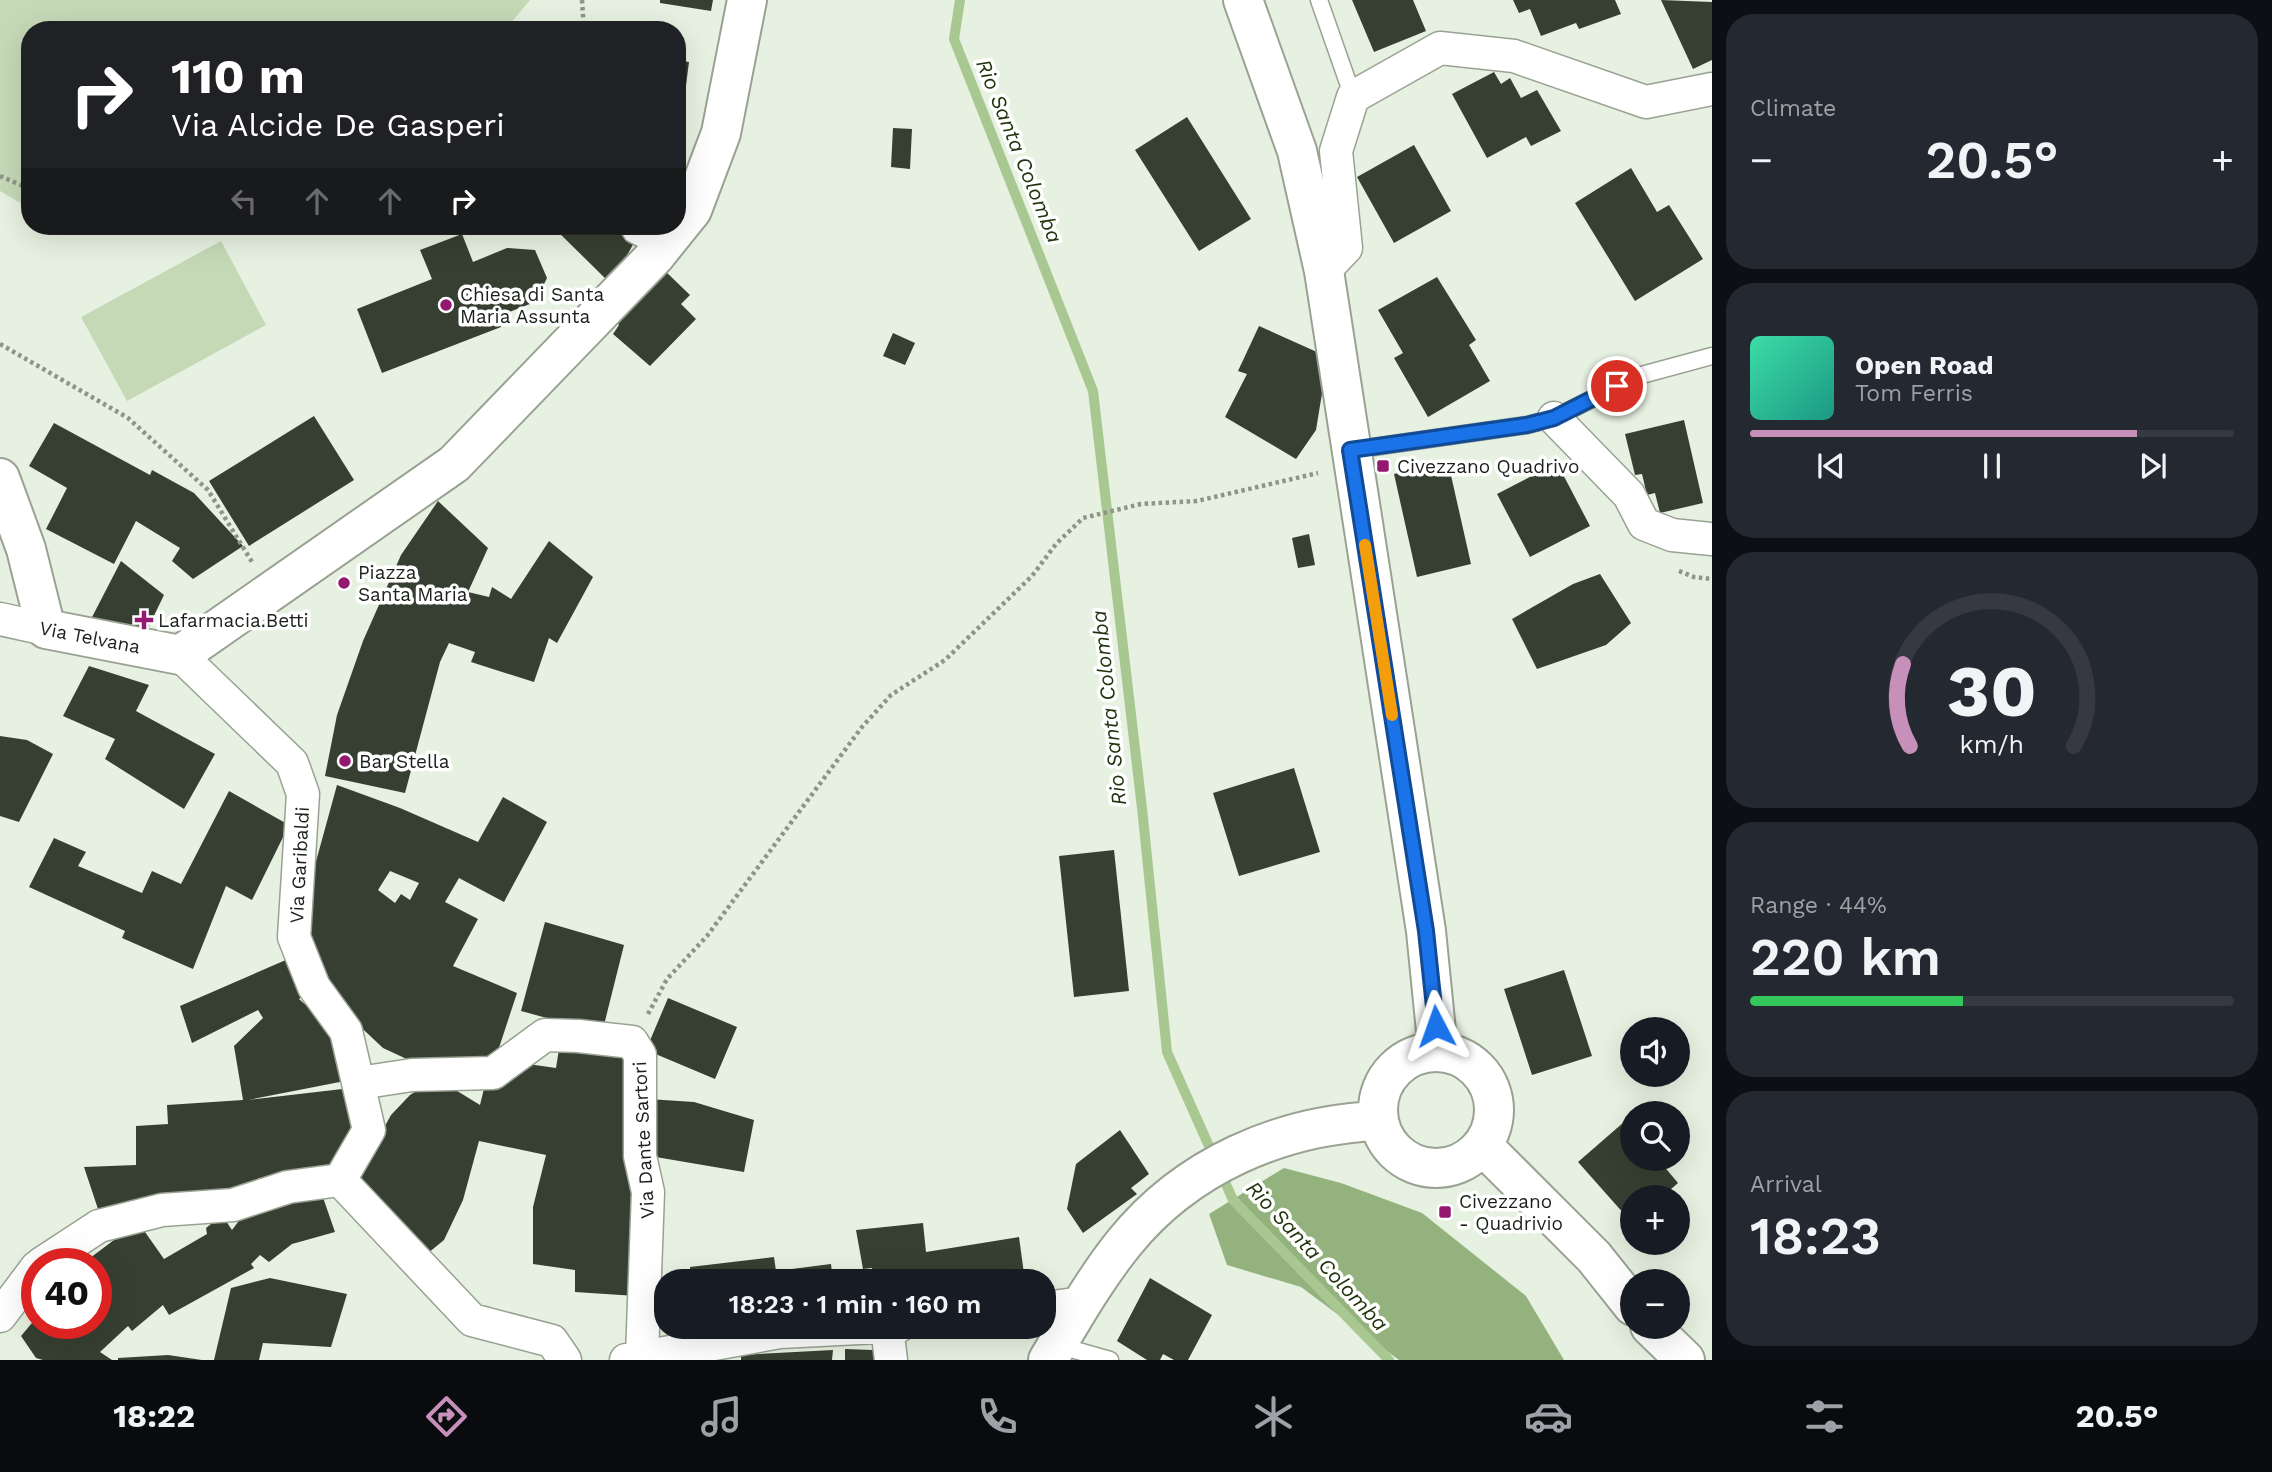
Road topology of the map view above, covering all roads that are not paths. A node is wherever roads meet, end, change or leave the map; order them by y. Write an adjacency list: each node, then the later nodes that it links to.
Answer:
1 (747, 0): 6 (street)
2 (1242, 0): 10 (street)
3 (1319, 0): 5 (lane)
4 (1712, 89): 5 (street)
5 (1353, 97): 10 (street)
6 (686, 218)
7 (634, 235): 9 (lane)
8 (672, 235): 9 (street)
9 (661, 249): 18 (street)
10 (1324, 271): 13 (street)
11 (1712, 356): 12 (lane)
12 (1554, 418): 13 (lane); 15 (street)
13 (1350, 450): 19 (street)
14 (0, 478): 17 (street)
15 (1712, 539)
16 (0, 619): 17 (street, Via Telvana)
17 (46, 629): 18 (street, Via Telvana)
18 (180, 655): 20 (street, Via Garibaldi)
19 (1438, 1051): 21 (street); 22 (street)
20 (359, 1083): 23 (street, Via Garibaldi); 35 (street, Via Dante Sartori)
21 (1378, 1121): 22 (street); 27 (street)
22 (1483, 1146): 26 (street)
23 (340, 1180): 24 (street); 36 (street)
24 (65, 1248)
25 (21, 1289): 29 (street)
26 (1620, 1290)
27 (1082, 1303): 28 (street); 34 (street)
28 (1056, 1307)
29 (0, 1316)
30 (741, 1339): 35 (street)
31 (892, 1339): 37 (street)
32 (1654, 1339): 39 (street)
33 (1663, 1339): 40 (street)
34 (1053, 1353): 38 (lane)
35 (634, 1358)
36 (565, 1360)
37 (891, 1360)
38 (1110, 1360)
39 (1661, 1360)
40 (1685, 1360)

